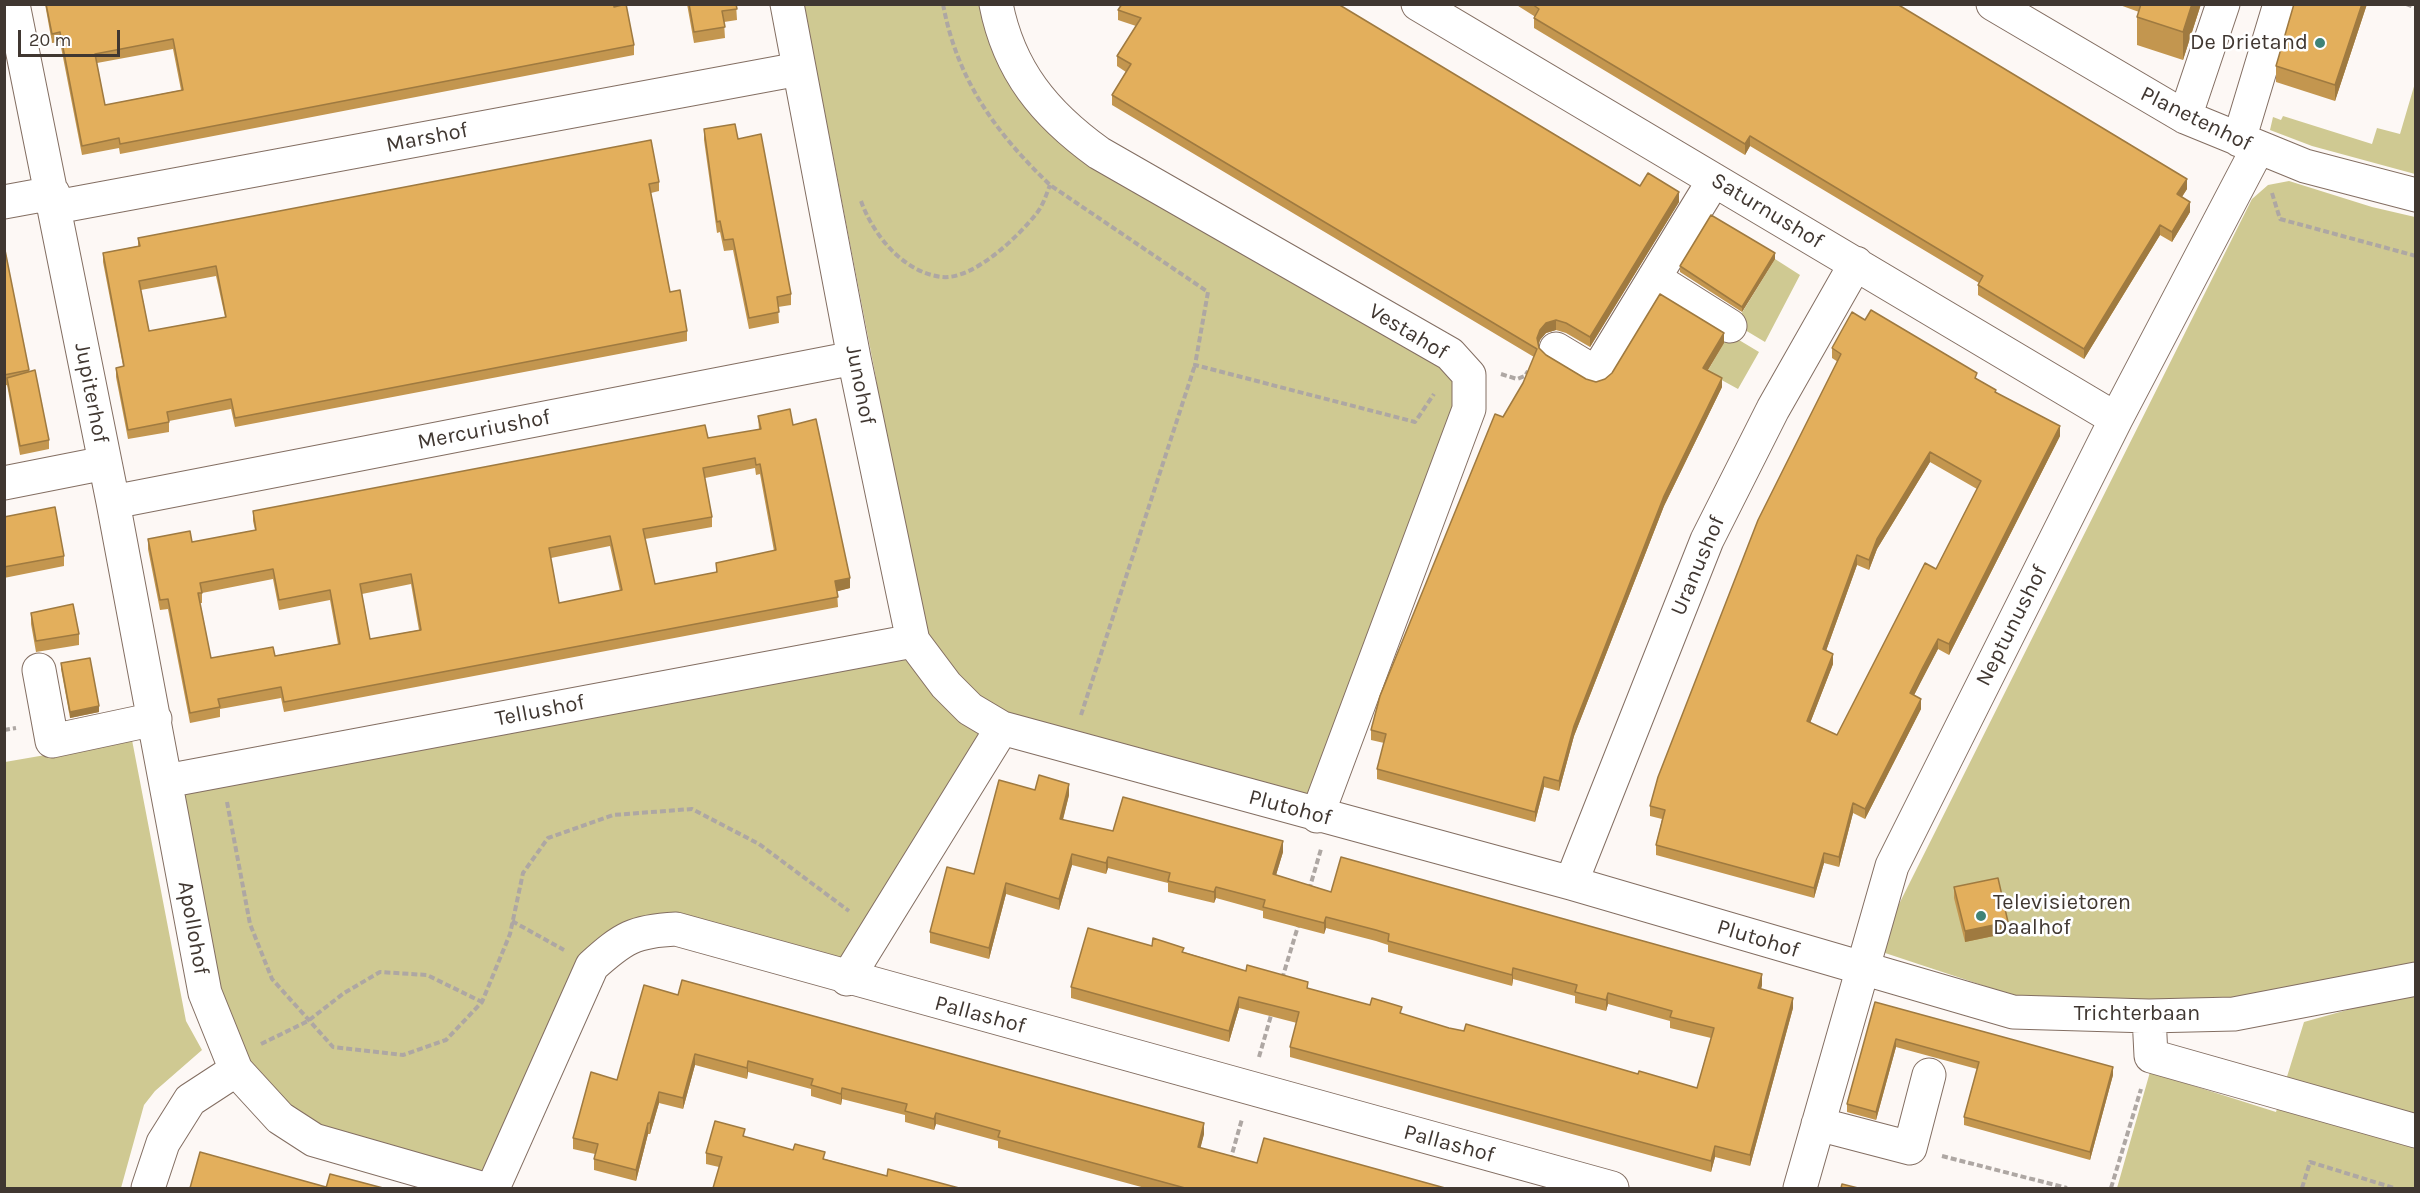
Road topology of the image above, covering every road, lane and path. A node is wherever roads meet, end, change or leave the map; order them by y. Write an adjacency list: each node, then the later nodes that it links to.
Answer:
1 (13, 4): 18 (street, Jupiterhof)
2 (787, 4): 11 (street, Junohof)
3 (943, 4): 15 (path)
4 (996, 4): 27 (street, Vestahof)
5 (1418, 4): 14 (street, Saturnushof)
6 (1993, 4): 12 (street, Planetenhof)
7 (2223, 4): 12 (street)
8 (2280, 4): 13 (street, Neptunushof)
9 (2406, 4): 10 (path)
10 (2415, 8)
11 (799, 69): 18 (street, Marshof); 25 (street, Junohof)
12 (2185, 117): 13 (street, Planetenhof)
13 (2248, 144): 16 (street, Planetenhof); 20 (path); 28 (street, Neptunushof)
14 (1714, 180): 21 (street, Saturnushof); 22 (street)
15 (1050, 185): 17 (path); 26 (path)
16 (2415, 195)
17 (860, 197)
18 (54, 200): 19 (street, Marshof); 29 (street, Jupiterhof)
19 (4, 202)
20 (2415, 256)
21 (1856, 263): 28 (street, Saturnushof); 40 (street, Uranushof)
22 (1654, 278): 23 (street); 24 (street)
23 (1730, 326)
24 (1544, 357): 27 (path)
25 (854, 358): 31 (street, Mercuriushof); 32 (street, Junohof)
26 (1195, 365): 27 (path); 36 (path)
27 (1469, 375): 39 (street, Vestahof)
28 (2116, 419): 46 (street, Neptunushof)
29 (105, 463): 30 (street); 31 (street, Jupiterhof)
30 (4, 483)
31 (113, 502): 34 (street, Jupiterhof)
32 (913, 641): 35 (street, Junohof); 37 (street, Tellushof)
33 (39, 670): 34 (street)
34 (155, 719): 38 (street, Jupiterhof)
35 (1002, 728): 36 (street, Plutohof); 44 (street)
36 (1070, 747): 39 (street, Plutohof)
37 (222, 771): 38 (street, Tellushof); 53 (path)
38 (166, 781): 55 (street, Apollohof)
39 (1324, 818): 40 (street, Plutohof); 41 (path)
40 (1571, 883): 46 (street, Plutohof)
41 (1307, 898)
42 (1300, 920): 49 (path)
43 (512, 921): 44 (path); 45 (path); 50 (path)
44 (876, 932): 47 (street)
45 (592, 966): 47 (street, Pallashof); 65 (street, Pallashof)
46 (1861, 970): 52 (street, Trichterbaan); 58 (street, Neptunushof)
47 (847, 979): 57 (street, Pallashof)
48 (2415, 979): 52 (street, Trichterbaan)
49 (1280, 988)
50 (482, 1002): 53 (path); 53 (path)
51 (1273, 1011): 57 (path)
52 (2149, 1016): 54 (street)
53 (308, 1021): 55 (path)
54 (2151, 1056): 59 (street); 69 (path)
55 (234, 1064): 62 (street, Apollohof); 63 (street)
56 (1929, 1075): 60 (street)
57 (1250, 1089): 61 (path); 66 (street, Pallashof)
58 (1818, 1124): 60 (street); 67 (street, Neptunushof)
59 (2415, 1131)
60 (1910, 1148): 68 (path)
61 (1229, 1166)
62 (422, 1181): 64 (street, Apollohof)
63 (148, 1188)
64 (481, 1188)
65 (493, 1188)
66 (1612, 1188)
67 (1800, 1188)
68 (2067, 1188)
69 (2111, 1188)
70 (2302, 1188): 71 (path)
71 (2394, 1188)

